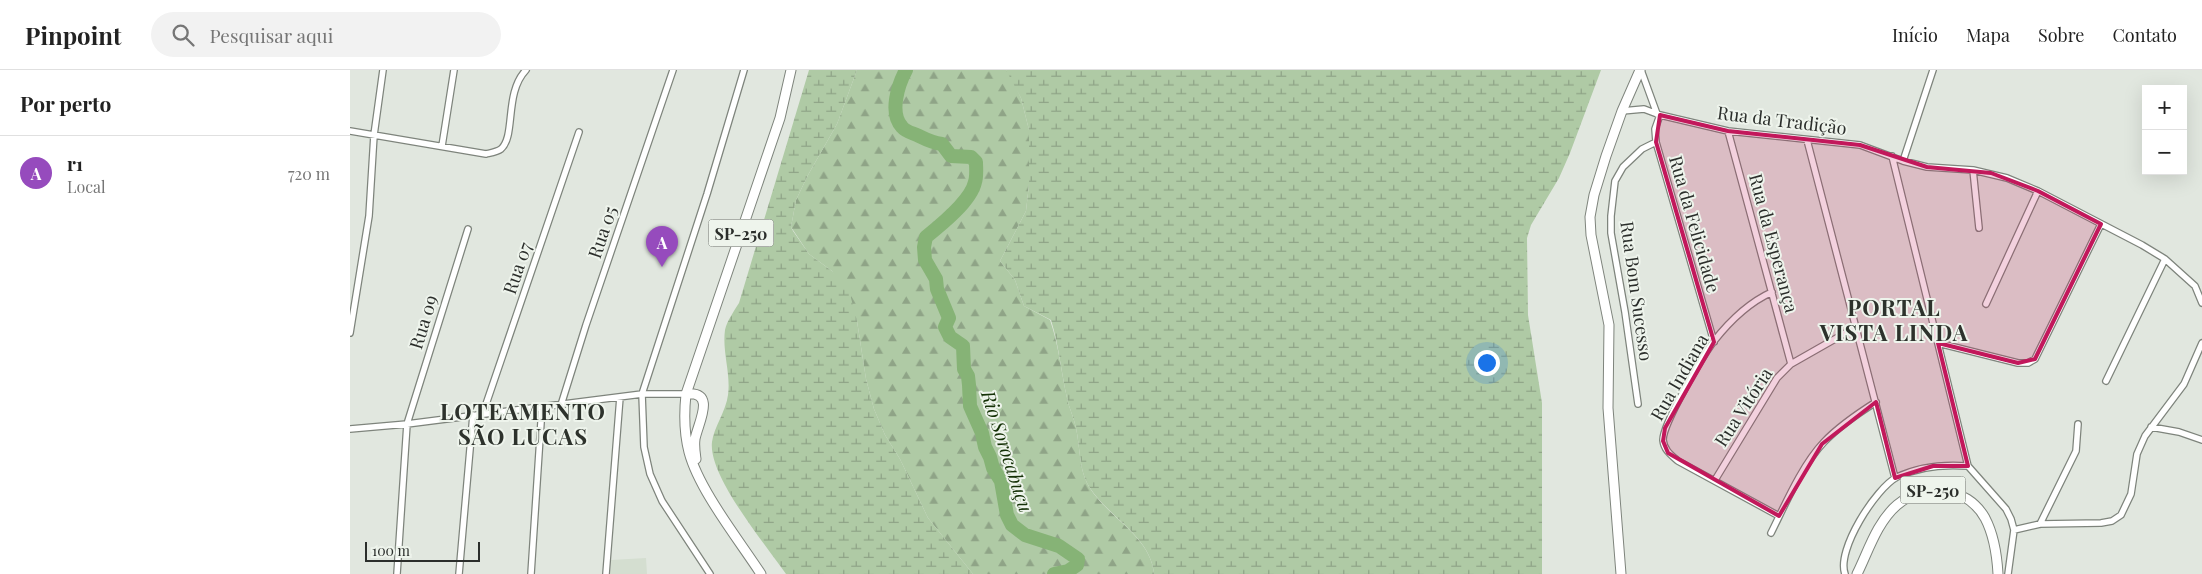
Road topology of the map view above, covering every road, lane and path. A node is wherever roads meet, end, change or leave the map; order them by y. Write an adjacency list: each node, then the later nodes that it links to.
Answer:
1 (383, 70): 14 (street)
2 (454, 70): 17 (street)
3 (526, 70): 17 (street)
4 (673, 70): 41 (street, Rua 05)
5 (744, 70): 36 (street)
6 (791, 70): 37 (main road, SP-250)
7 (1640, 70): 9 (main road); 10 (street)
8 (1933, 70): 19 (street)
9 (1622, 111): 10 (street, Rua da Tradição); 64 (main road)
10 (1658, 114): 12 (street, Rua da Tradição); 16 (street, Rua da Felicidade)
11 (350, 131): 14 (street)
12 (1728, 131): 15 (street, Rua da Tradição); 26 (street, Rua da Esperança)
13 (579, 132): 43 (street, Rua 07)
14 (374, 135): 17 (street); 30 (street)
15 (1807, 140): 18 (street, Rua da Tradição); 29 (street)
16 (1656, 142): 31 (street, Rua da Felicidade); 40 (street, Rua Bom Sucesso)
17 (442, 146)
18 (1892, 156): 19 (street, Rua da Tradição); 33 (street)
19 (1904, 161): 20 (street, Rua da Tradição)
20 (1973, 170): 21 (street, Rua da Tradição); 24 (street)
21 (2038, 191): 22 (street, Rua da Tradição); 27 (street)
22 (2101, 224): 25 (street, Rua da Tradição); 33 (street)
23 (468, 228): 45 (street, Rua 09)
24 (1979, 228)
25 (2165, 259): 28 (street, Rua da Tradição); 35 (street)
26 (1772, 292): 31 (street, Rua Indiana); 34 (street, Rua da Esperança)
27 (1986, 304)
28 (2202, 304)
29 (1856, 327): 34 (street, Rua Vitória); 39 (street)
30 (350, 333)
31 (1714, 342): 53 (street, Rua Indiana)
32 (2202, 342): 47 (street)
33 (1938, 343): 50 (street)
34 (1791, 364): 53 (street, Rua Vitória)
35 (2106, 381)
36 (642, 394): 37 (street); 38 (street); 62 (street)
37 (686, 394): 52 (main road, SP-250); 52 (main road)
38 (620, 397): 41 (street); 61 (street)
39 (1876, 402): 51 (street); 54 (street)
40 (1638, 404)
41 (561, 405): 42 (street)
42 (542, 407): 43 (street); 60 (street)
43 (483, 413): 44 (street)
44 (473, 414): 45 (street); 59 (street)
45 (407, 424): 48 (street); 58 (street, Rua 09)
46 (2078, 424): 55 (street)
47 (2151, 427): 49 (street); 55 (street)
48 (350, 429)
49 (2202, 440)
50 (1968, 466): 51 (street); 56 (street)
51 (1895, 478): 65 (street)
52 (700, 480): 63 (main road, SP-250)
53 (1715, 480): 54 (street)
54 (1779, 516): 57 (street)
55 (2040, 524): 56 (street)
56 (2014, 530): 68 (street)
57 (1771, 533)
58 (397, 574)
59 (459, 574)
60 (532, 574)
61 (606, 574)
62 (710, 574)
63 (761, 574)
64 (1621, 574)
65 (1845, 574)
66 (1857, 574): 67 (main road, SP-250)
67 (1998, 574)
68 (2008, 574)

